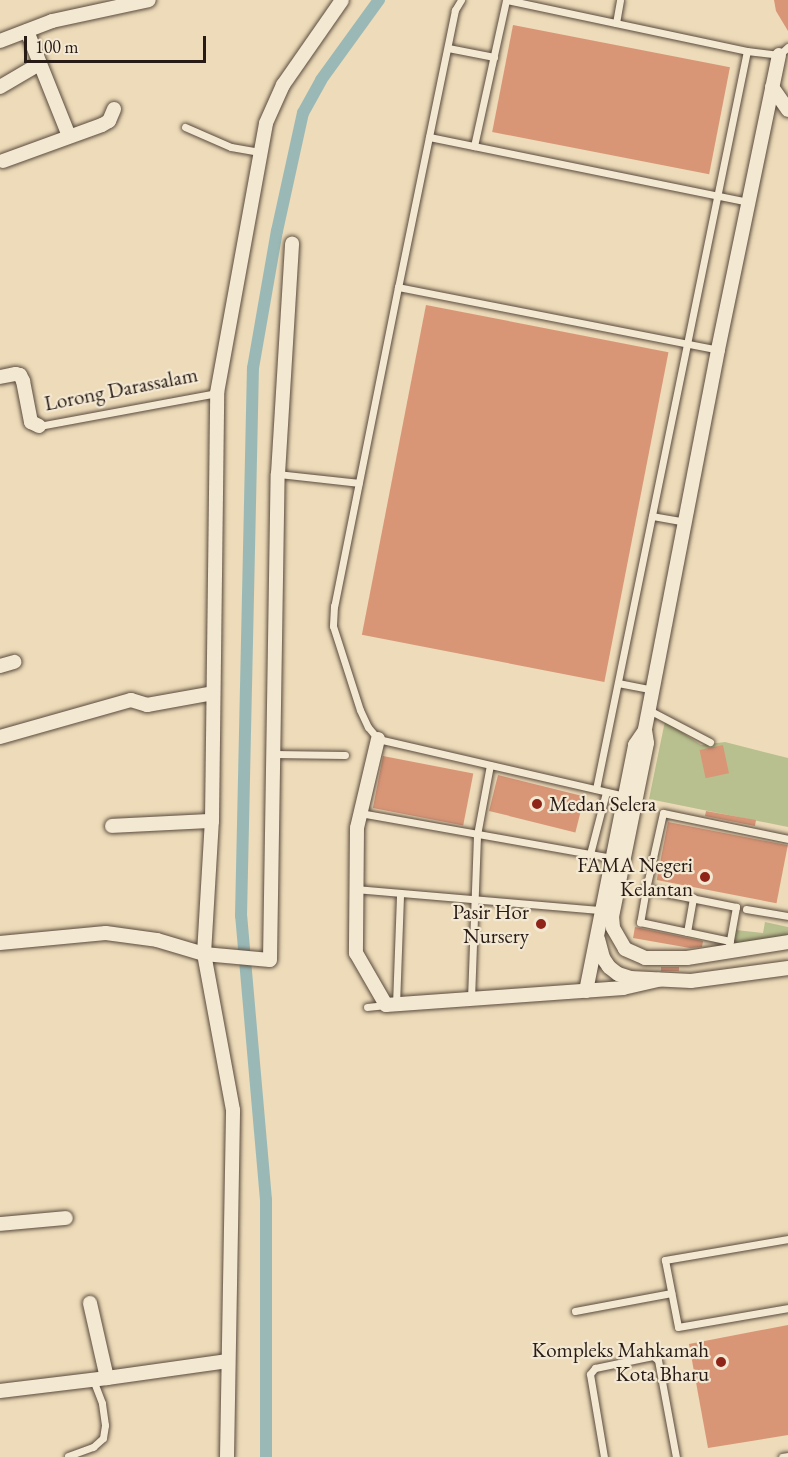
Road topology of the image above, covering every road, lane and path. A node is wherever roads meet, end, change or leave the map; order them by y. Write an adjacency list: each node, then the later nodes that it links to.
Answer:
1 (149, 0): 7 (street)
2 (342, 0): 22 (street)
3 (460, 0): 9 (lane)
4 (506, 0): 6 (lane); 12 (lane)
5 (620, 0): 6 (lane)
6 (615, 23): 10 (lane)
7 (27, 31): 8 (street); 13 (street)
8 (0, 41)
9 (448, 48): 12 (lane); 20 (lane)
10 (747, 51): 11 (lane); 24 (lane)
11 (784, 51): 15 (street)
12 (494, 57): 21 (lane)
13 (39, 64): 14 (street); 19 (street)
14 (0, 87)
15 (772, 87): 17 (street); 25 (street)
16 (114, 109): 19 (street)
17 (788, 110)
18 (185, 128): 22 (lane)
19 (69, 136): 23 (street)
20 (429, 137): 21 (lane); 27 (lane)
21 (474, 146): 24 (lane)
22 (260, 152): 31 (street)
23 (3, 161)
24 (718, 195): 25 (lane); 28 (lane)
25 (749, 202): 29 (street)
26 (292, 243): 33 (street)
27 (398, 287): 28 (lane); 34 (lane)
28 (687, 344): 29 (lane); 35 (lane)
29 (718, 351): 36 (street)
30 (0, 377): 32 (street, Lorong Darassalam)
31 (217, 393): 32 (lane, Lorong Darassalam); 41 (street)
32 (39, 426)
33 (278, 474): 34 (lane); 47 (street)
34 (358, 483): 45 (lane)
35 (652, 516): 36 (lane); 39 (lane)
36 (685, 522): 40 (street)
37 (14, 662): 38 (street)
38 (0, 666)
39 (618, 683): 40 (lane); 50 (lane)
40 (653, 690): 42 (street)
41 (213, 693): 44 (street); 54 (street)
42 (649, 710): 43 (street); 46 (lane)
43 (645, 730): 52 (street); 72 (street)
44 (0, 738)
45 (378, 739): 49 (lane); 53 (street)
46 (710, 742)
47 (274, 754): 48 (lane); 73 (street)
48 (345, 755)
49 (490, 765): 50 (lane); 56 (lane)
50 (596, 789): 51 (lane)
51 (606, 792): 52 (lane); 58 (lane)
52 (625, 796): 59 (street)
53 (360, 813): 56 (lane); 60 (street)
54 (212, 820): 55 (street); 73 (street)
55 (112, 826)
56 (477, 835): 58 (lane); 64 (lane)
57 (788, 839): 61 (lane)
58 (590, 854): 59 (lane)
59 (612, 858): 66 (street)
60 (355, 889): 62 (lane); 78 (street)
61 (646, 889): 63 (lane); 68 (lane)
62 (400, 894): 64 (lane); 78 (lane)
63 (693, 898): 68 (lane); 72 (lane)
64 (474, 901): 66 (lane); 77 (lane)
65 (746, 909): 67 (lane)
66 (602, 910): 69 (street)
67 (788, 916)
68 (687, 932): 72 (lane)
69 (597, 934): 75 (street); 76 (street)
70 (788, 942): 72 (street)
71 (0, 944): 73 (street)
72 (729, 946)
73 (204, 954): 87 (street)
74 (788, 968): 75 (street)
75 (659, 980): 76 (street)
76 (586, 991): 77 (street)
77 (471, 999): 78 (street)
78 (391, 1005): 79 (lane)
79 (367, 1007)
80 (66, 1218): 81 (street)
81 (0, 1224)
82 (788, 1239): 83 (lane)
83 (671, 1293): 85 (lane); 86 (lane)
84 (90, 1303): 88 (street)
85 (788, 1308)
86 (575, 1311)
87 (228, 1361): 88 (street); 92 (street)
88 (100, 1378): 89 (street); 90 (lane)
89 (0, 1391)
90 (68, 1455)
91 (788, 1456): 95 (lane)
92 (227, 1457)
93 (604, 1457): 94 (lane)
94 (676, 1457)
95 (782, 1457)

